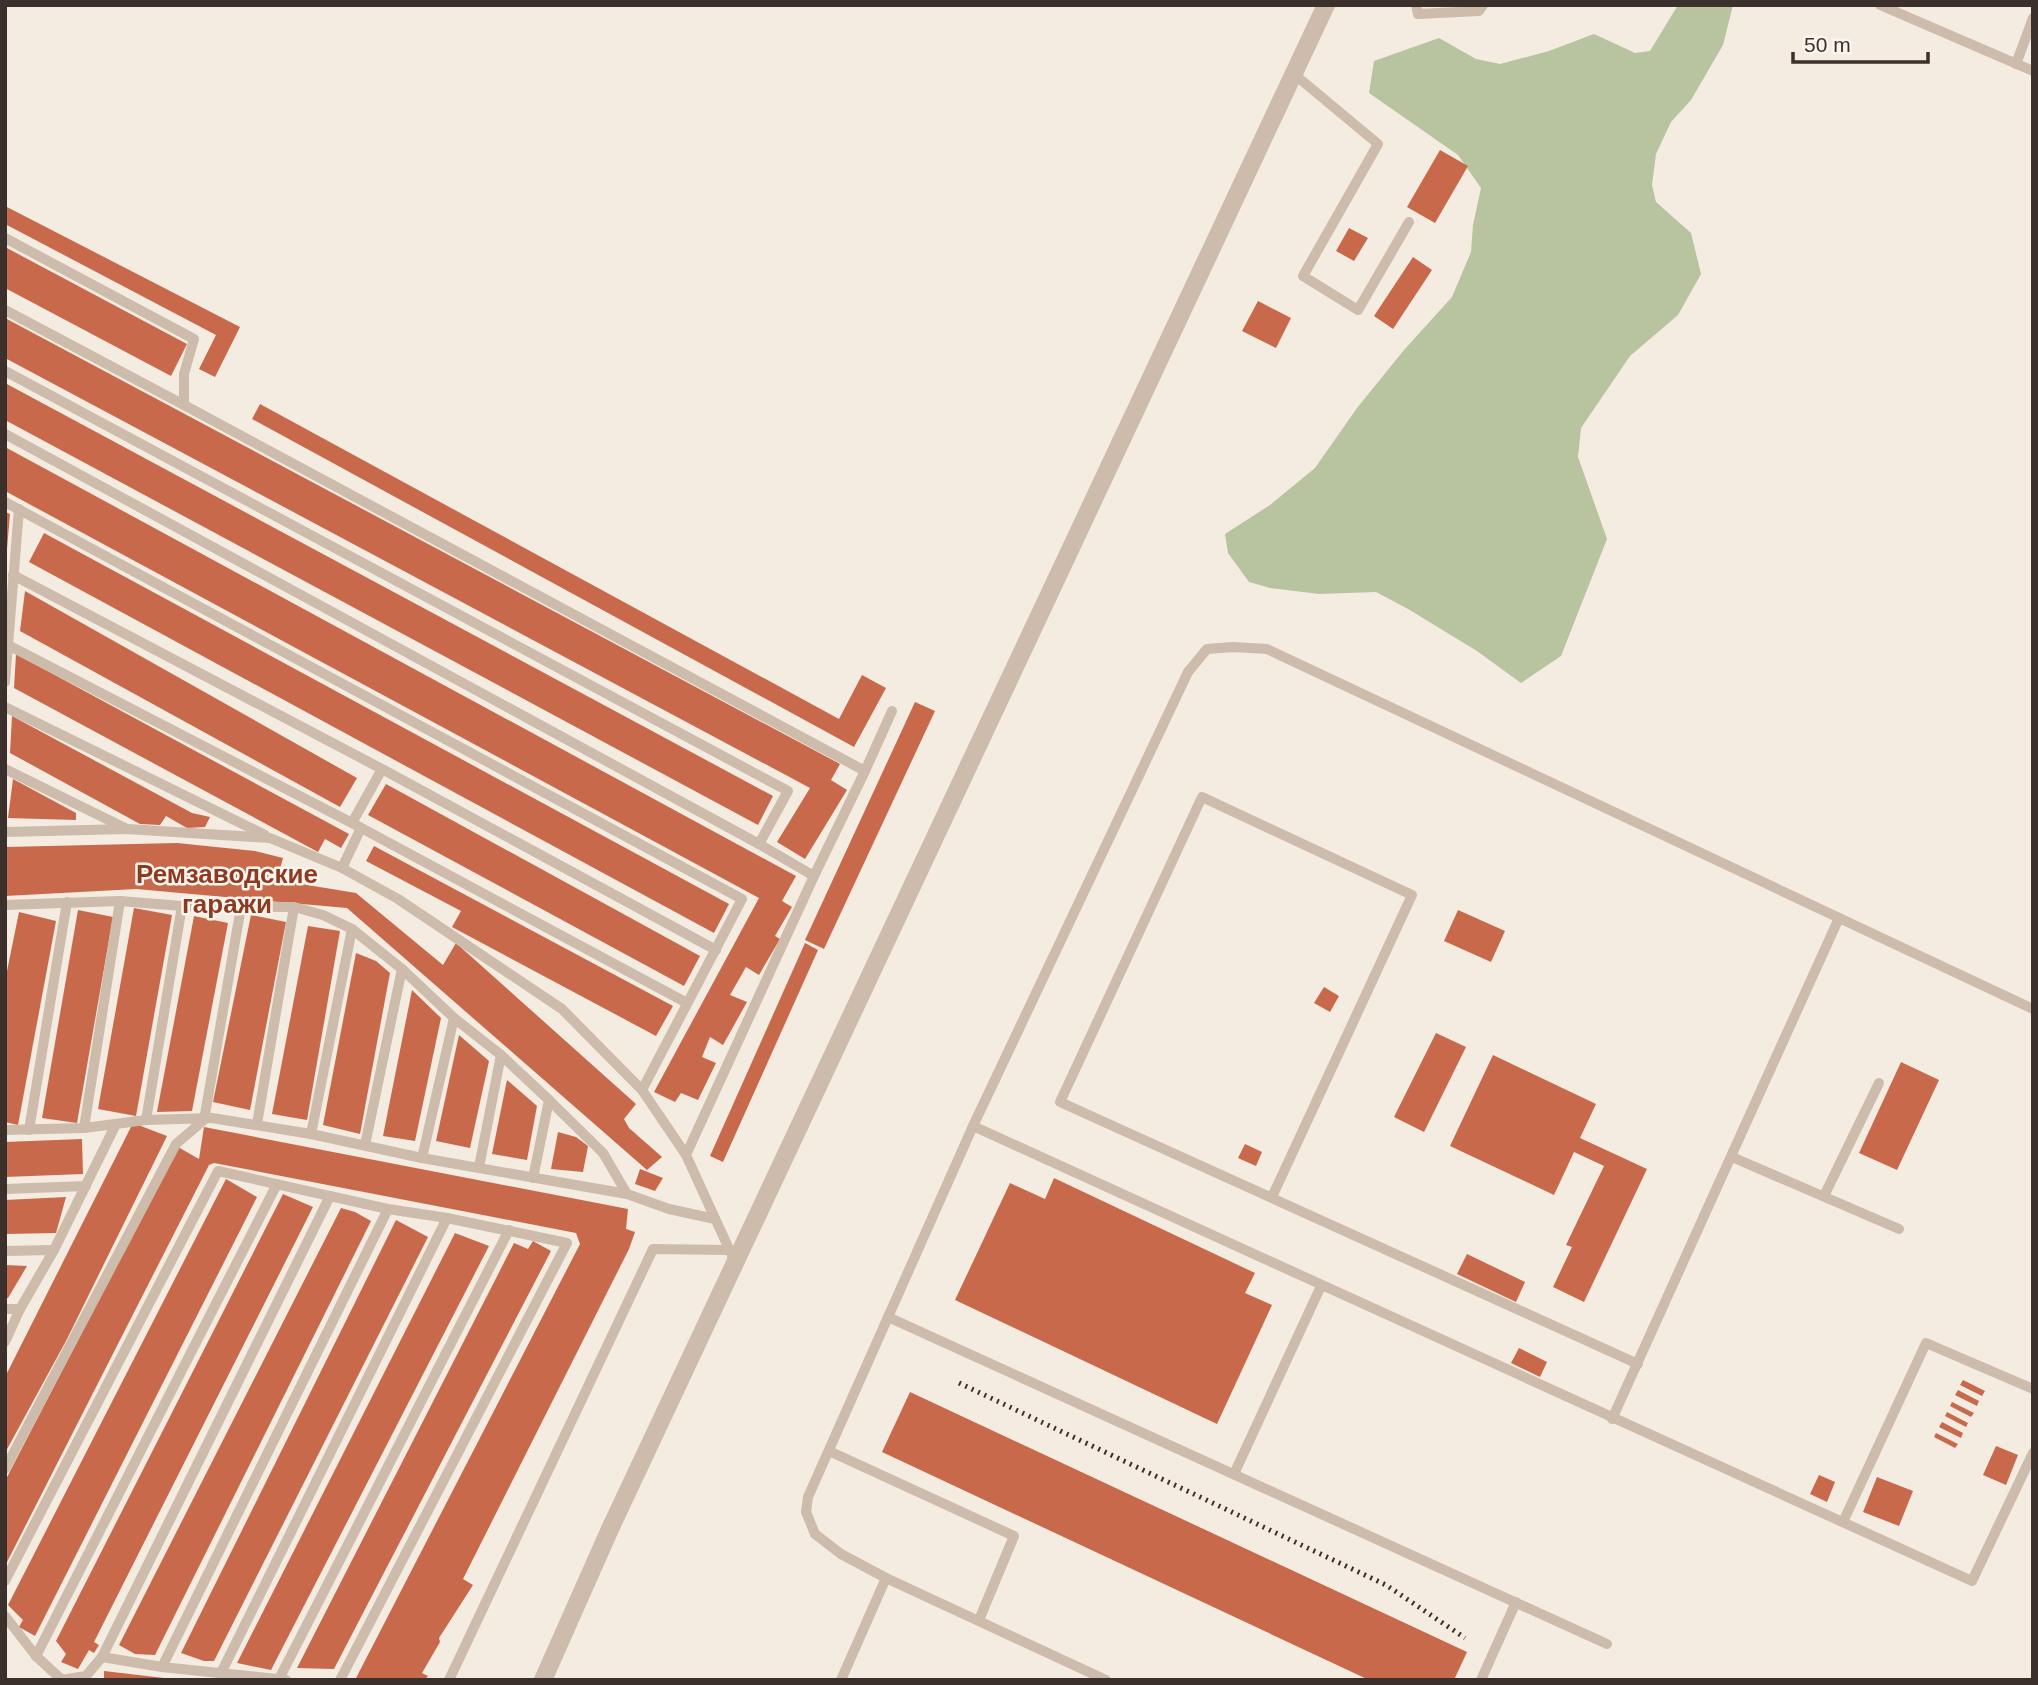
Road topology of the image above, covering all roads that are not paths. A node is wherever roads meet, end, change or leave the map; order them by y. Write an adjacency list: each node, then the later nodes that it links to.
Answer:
1 (1326, 5): 8 (street)
2 (1416, 5): 3 (lane)
3 (1483, 5)
4 (1880, 5): 6 (lane)
5 (2033, 18): 6 (lane)
6 (2016, 64): 7 (lane)
7 (2033, 71)
8 (1294, 74): 9 (lane); 78 (street)
9 (1409, 222)
10 (5, 238): 13 (lane)
11 (5, 310): 13 (lane)
12 (5, 371): 29 (lane)
13 (184, 405): 24 (lane)
14 (5, 434): 29 (lane)
15 (5, 502): 16 (lane)
16 (19, 509): 17 (lane); 40 (lane)
17 (13, 575): 18 (lane); 23 (lane)
18 (8, 645): 19 (lane); 25 (lane)
19 (5, 682)
20 (5, 707): 28 (lane)
21 (892, 711): 24 (lane)
22 (5, 769): 26 (lane)
23 (382, 769): 25 (lane); 40 (lane)
24 (865, 771): 31 (lane)
25 (357, 825): 30 (lane); 42 (lane)
26 (127, 829): 27 (lane); 28 (lane)
27 (5, 832)
28 (271, 838): 30 (lane)
29 (759, 844): 31 (lane)
30 (342, 869): 47 (lane)
31 (814, 876): 59 (lane)
32 (120, 901): 33 (lane); 34 (lane); 54 (lane)
33 (67, 902): 37 (lane); 56 (lane)
34 (182, 906): 35 (lane); 49 (lane)
35 (241, 907): 36 (lane); 50 (lane)
36 (294, 907): 39 (lane); 52 (lane)
37 (6, 908)
38 (1839, 918): 43 (lane); 53 (lane); 60 (lane)
39 (352, 929): 41 (lane); 57 (lane)
40 (716, 950): 42 (lane)
41 (402, 969): 44 (lane); 58 (lane)
42 (687, 1003): 47 (lane)
43 (2033, 1009)
44 (454, 1018): 45 (lane); 61 (lane)
45 (501, 1055): 48 (lane); 62 (lane)
46 (1879, 1083): 69 (lane)
47 (642, 1090): 59 (lane)
48 (550, 1100): 63 (lane); 67 (lane)
49 (146, 1120): 50 (lane); 51 (lane)
50 (204, 1120): 52 (lane); 89 (lane)
51 (116, 1124): 54 (lane); 65 (lane)
52 (257, 1124): 57 (lane)
53 (973, 1126): 79 (lane); 82 (lane)
54 (84, 1128): 56 (lane)
55 (5, 1130): 56 (lane)
56 (29, 1130)
57 (311, 1134): 58 (lane)
58 (365, 1145): 61 (lane)
59 (687, 1155): 73 (lane)
60 (1732, 1157): 69 (lane); 84 (lane)
61 (422, 1158): 62 (lane)
62 (478, 1167): 63 (lane)
63 (533, 1178): 67 (lane)
64 (276, 1184): 68 (lane); 93 (lane); 98 (lane)
65 (86, 1186): 66 (lane); 76 (lane)
66 (5, 1189)
67 (627, 1194): 73 (lane)
68 (330, 1196): 71 (lane); 99 (lane)
69 (1824, 1196): 74 (lane)
70 (1272, 1197): 70 (lane); 84 (lane)
71 (388, 1209): 72 (lane); 100 (lane)
72 (447, 1217): 75 (lane); 101 (lane)
73 (715, 1219): 78 (lane)
74 (1899, 1229)
75 (509, 1230): 102 (lane); 105 (lane)
76 (54, 1250): 77 (lane); 81 (lane)
77 (5, 1251)
78 (732, 1256): 106 (lane); 107 (street)
79 (1321, 1286): 86 (lane); 90 (lane)
80 (5, 1309): 81 (lane)
81 (20, 1309): 83 (lane)
82 (888, 1317): 87 (lane); 90 (lane)
83 (5, 1342)
84 (1638, 1364): 86 (lane)
85 (2033, 1389): 91 (lane)
86 (1612, 1419): 91 (lane)
87 (829, 1451): 92 (lane); 96 (lane)
88 (2033, 1453): 91 (lane)
89 (5, 1469)
90 (1234, 1474): 94 (lane)
91 (1843, 1522)
92 (886, 1577): 96 (lane); 108 (lane)
93 (5, 1581)
94 (1516, 1602): 97 (lane); 110 (lane)
95 (5, 1616): 98 (lane)
96 (979, 1620): 109 (lane)
97 (1607, 1644)
98 (36, 1656): 103 (lane)
99 (102, 1657): 100 (lane); 103 (lane)
100 (162, 1667): 101 (lane)
101 (221, 1673): 102 (lane)
102 (279, 1679): 104 (lane)
103 (61, 1680)
104 (286, 1680)
105 (341, 1680)
106 (449, 1680)
107 (543, 1680)
108 (841, 1680)
109 (1107, 1680)
110 (1481, 1680)

